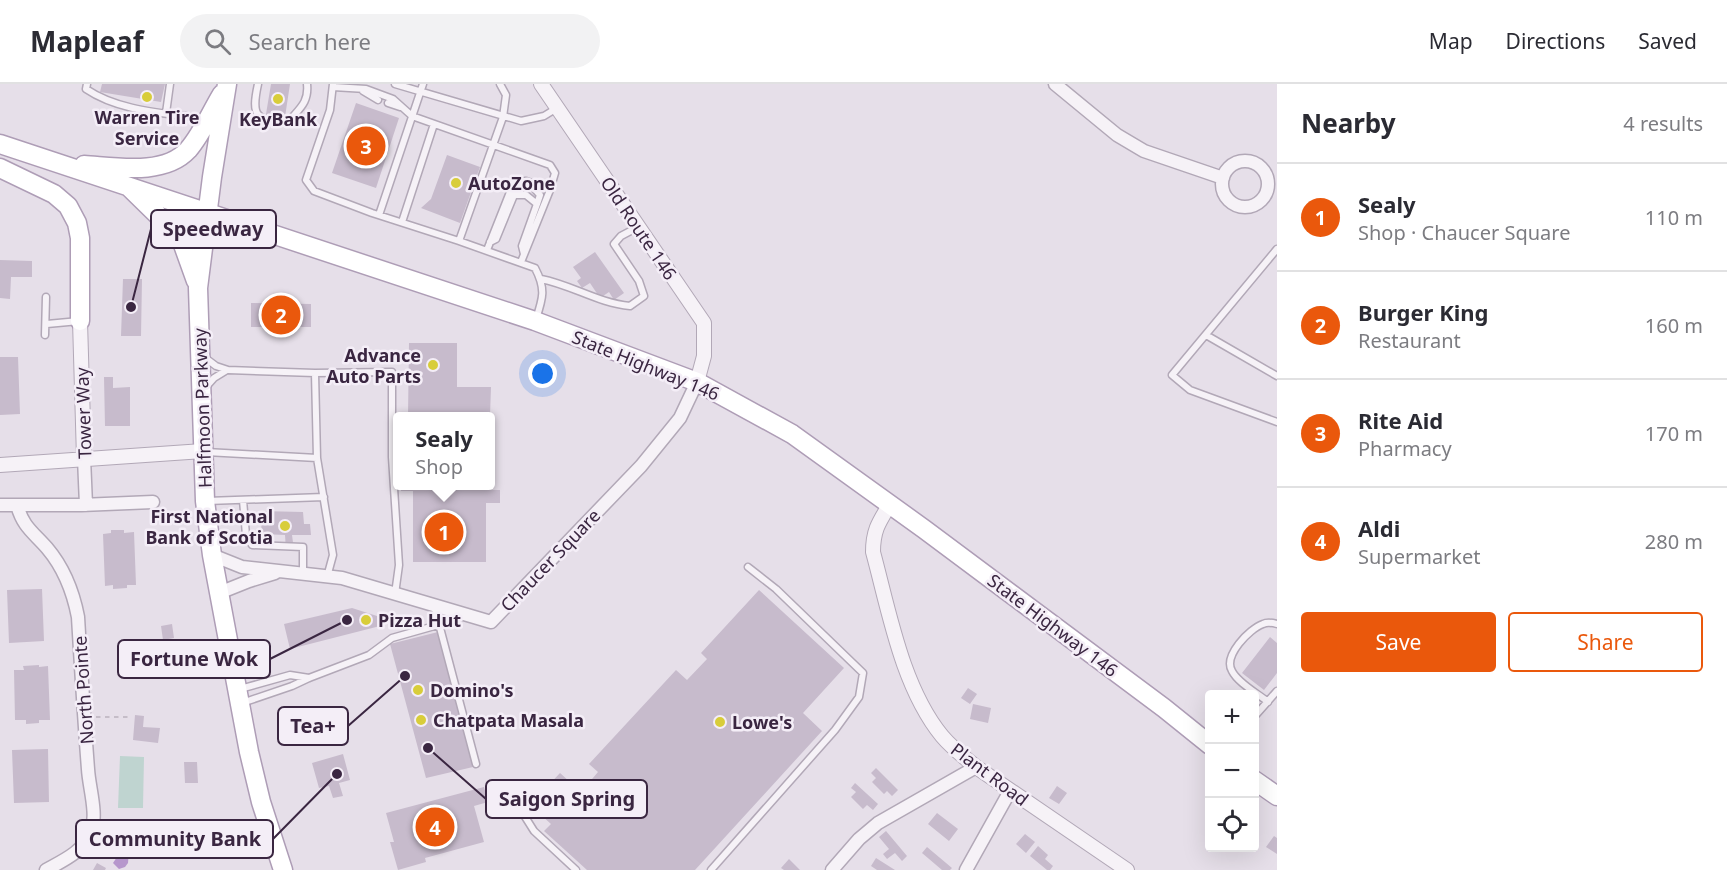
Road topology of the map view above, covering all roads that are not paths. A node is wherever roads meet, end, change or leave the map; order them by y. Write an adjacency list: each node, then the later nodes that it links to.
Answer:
1 (87, 84): 18 (lane)
2 (170, 84): 18 (lane)
3 (227, 84): 21 (main road); 32 (main road, Halfmoon Parkway)
4 (258, 84): 5 (lane)
5 (307, 84)
6 (395, 84): 13 (lane)
7 (423, 84): 13 (lane)
8 (500, 84): 20 (lane)
9 (541, 84): 17 (street, Old Route 146)
10 (1055, 84): 27 (street)
11 (333, 86): 12 (lane); 33 (lane)
12 (360, 89): 14 (lane); 16 (lane)
13 (422, 93): 19 (lane); 20 (lane)
14 (378, 100)
15 (388, 104): 16 (lane)
16 (404, 108): 19 (lane)
17 (557, 108): 20 (lane); 35 (street, Old Route 146)
18 (166, 113): 21 (lane)
19 (412, 116): 22 (lane); 33 (lane)
20 (504, 117): 24 (lane)
21 (208, 119): 25 (main road)
22 (434, 124): 24 (lane); 34 (lane)
23 (0, 144): 25 (main road, State Highway 146)
24 (494, 144): 29 (lane); 36 (lane)
25 (59, 163): 28 (main road, State Highway 146)
26 (0, 168): 45 (main road)
27 (1223, 178)
28 (127, 186): 32 (main road, State Highway 146); 43 (main road)
29 (550, 190): 37 (lane); 40 (lane)
30 (514, 195): 31 (lane); 31 (lane); 37 (lane)
31 (537, 204): 40 (lane)
32 (208, 212): 43 (main road, Halfmoon Parkway); 46 (main road, State Highway 146)
33 (379, 215): 34 (lane)
34 (402, 222): 36 (lane)
35 (638, 227): 42 (lane); 54 (street, Old Route 146)
36 (459, 241): 39 (lane)
37 (490, 242): 39 (lane)
38 (1277, 249): 49 (lane)
39 (487, 250): 41 (lane)
40 (524, 255): 41 (lane)
41 (521, 262): 42 (lane)
42 (541, 279): 46 (lane)
43 (198, 288): 50 (main road, Halfmoon Parkway)
44 (46, 297): 47 (lane)
45 (80, 321): 47 (lane); 59 (street, Tower Way)
46 (535, 321): 54 (main road, State Highway 146)
47 (46, 324): 48 (lane)
48 (45, 335)
49 (1206, 335): 53 (lane); 56 (lane)
50 (199, 350): 51 (lane); 55 (main road, Halfmoon Parkway)
51 (228, 370): 52 (lane); 55 (lane)
52 (315, 373): 58 (lane); 60 (lane)
53 (1277, 376)
54 (697, 382): 67 (main road, State Highway 146); 78 (street, Chaucer Square)
55 (201, 394): 57 (main road, Halfmoon Parkway)
56 (1277, 422)
57 (203, 451): 59 (street); 60 (lane); 65 (main road, Halfmoon Parkway)
58 (393, 457)
59 (84, 458): 61 (street); 69 (street, Tower Way)
60 (318, 458): 63 (lane)
61 (0, 465)
62 (395, 490): 77 (lane)
63 (324, 497): 64 (lane); 75 (lane)
64 (243, 500): 65 (lane); 74 (lane)
65 (205, 501): 71 (main road, Halfmoon Parkway)
66 (153, 502): 69 (street)
67 (890, 504): 86 (main road, State Highway 146); 88 (street, Plant Road)
68 (0, 505): 70 (street)
69 (86, 505): 70 (street)
70 (17, 506): 93 (street, North Pointe)
71 (212, 555): 73 (street, Chaucer Square); 76 (main road, Halfmoon Parkway)
72 (748, 567): 96 (lane)
73 (279, 572): 74 (street, Chaucer Square); 76 (street, Chaucer Square)
74 (303, 574): 75 (street, Chaucer Square)
75 (327, 576): 77 (street, Chaucer Square)
76 (219, 594): 83 (main road, Halfmoon Parkway)
77 (395, 594): 78 (street, Chaucer Square)
78 (434, 605): 80 (lane)
79 (1277, 624): 84 (lane)
80 (438, 625): 81 (lane); 87 (lane)
81 (309, 678): 83 (lane); 83 (lane)
82 (1277, 691): 84 (lane)
83 (238, 697): 94 (main road, Halfmoon Parkway)
84 (1268, 702): 85 (lane)
85 (1259, 712)
86 (1208, 744)
87 (476, 764)
88 (976, 767): 90 (street, Plant Road); 97 (street)
89 (1259, 783): 91 (main road)
90 (1010, 791): 98 (street); 99 (street, Plant Road)
91 (1277, 796)
92 (517, 804): 95 (lane)
93 (46, 870)
94 (283, 870)
95 (576, 870)
96 (711, 870)
97 (832, 870)
98 (966, 870)
99 (1127, 870)

